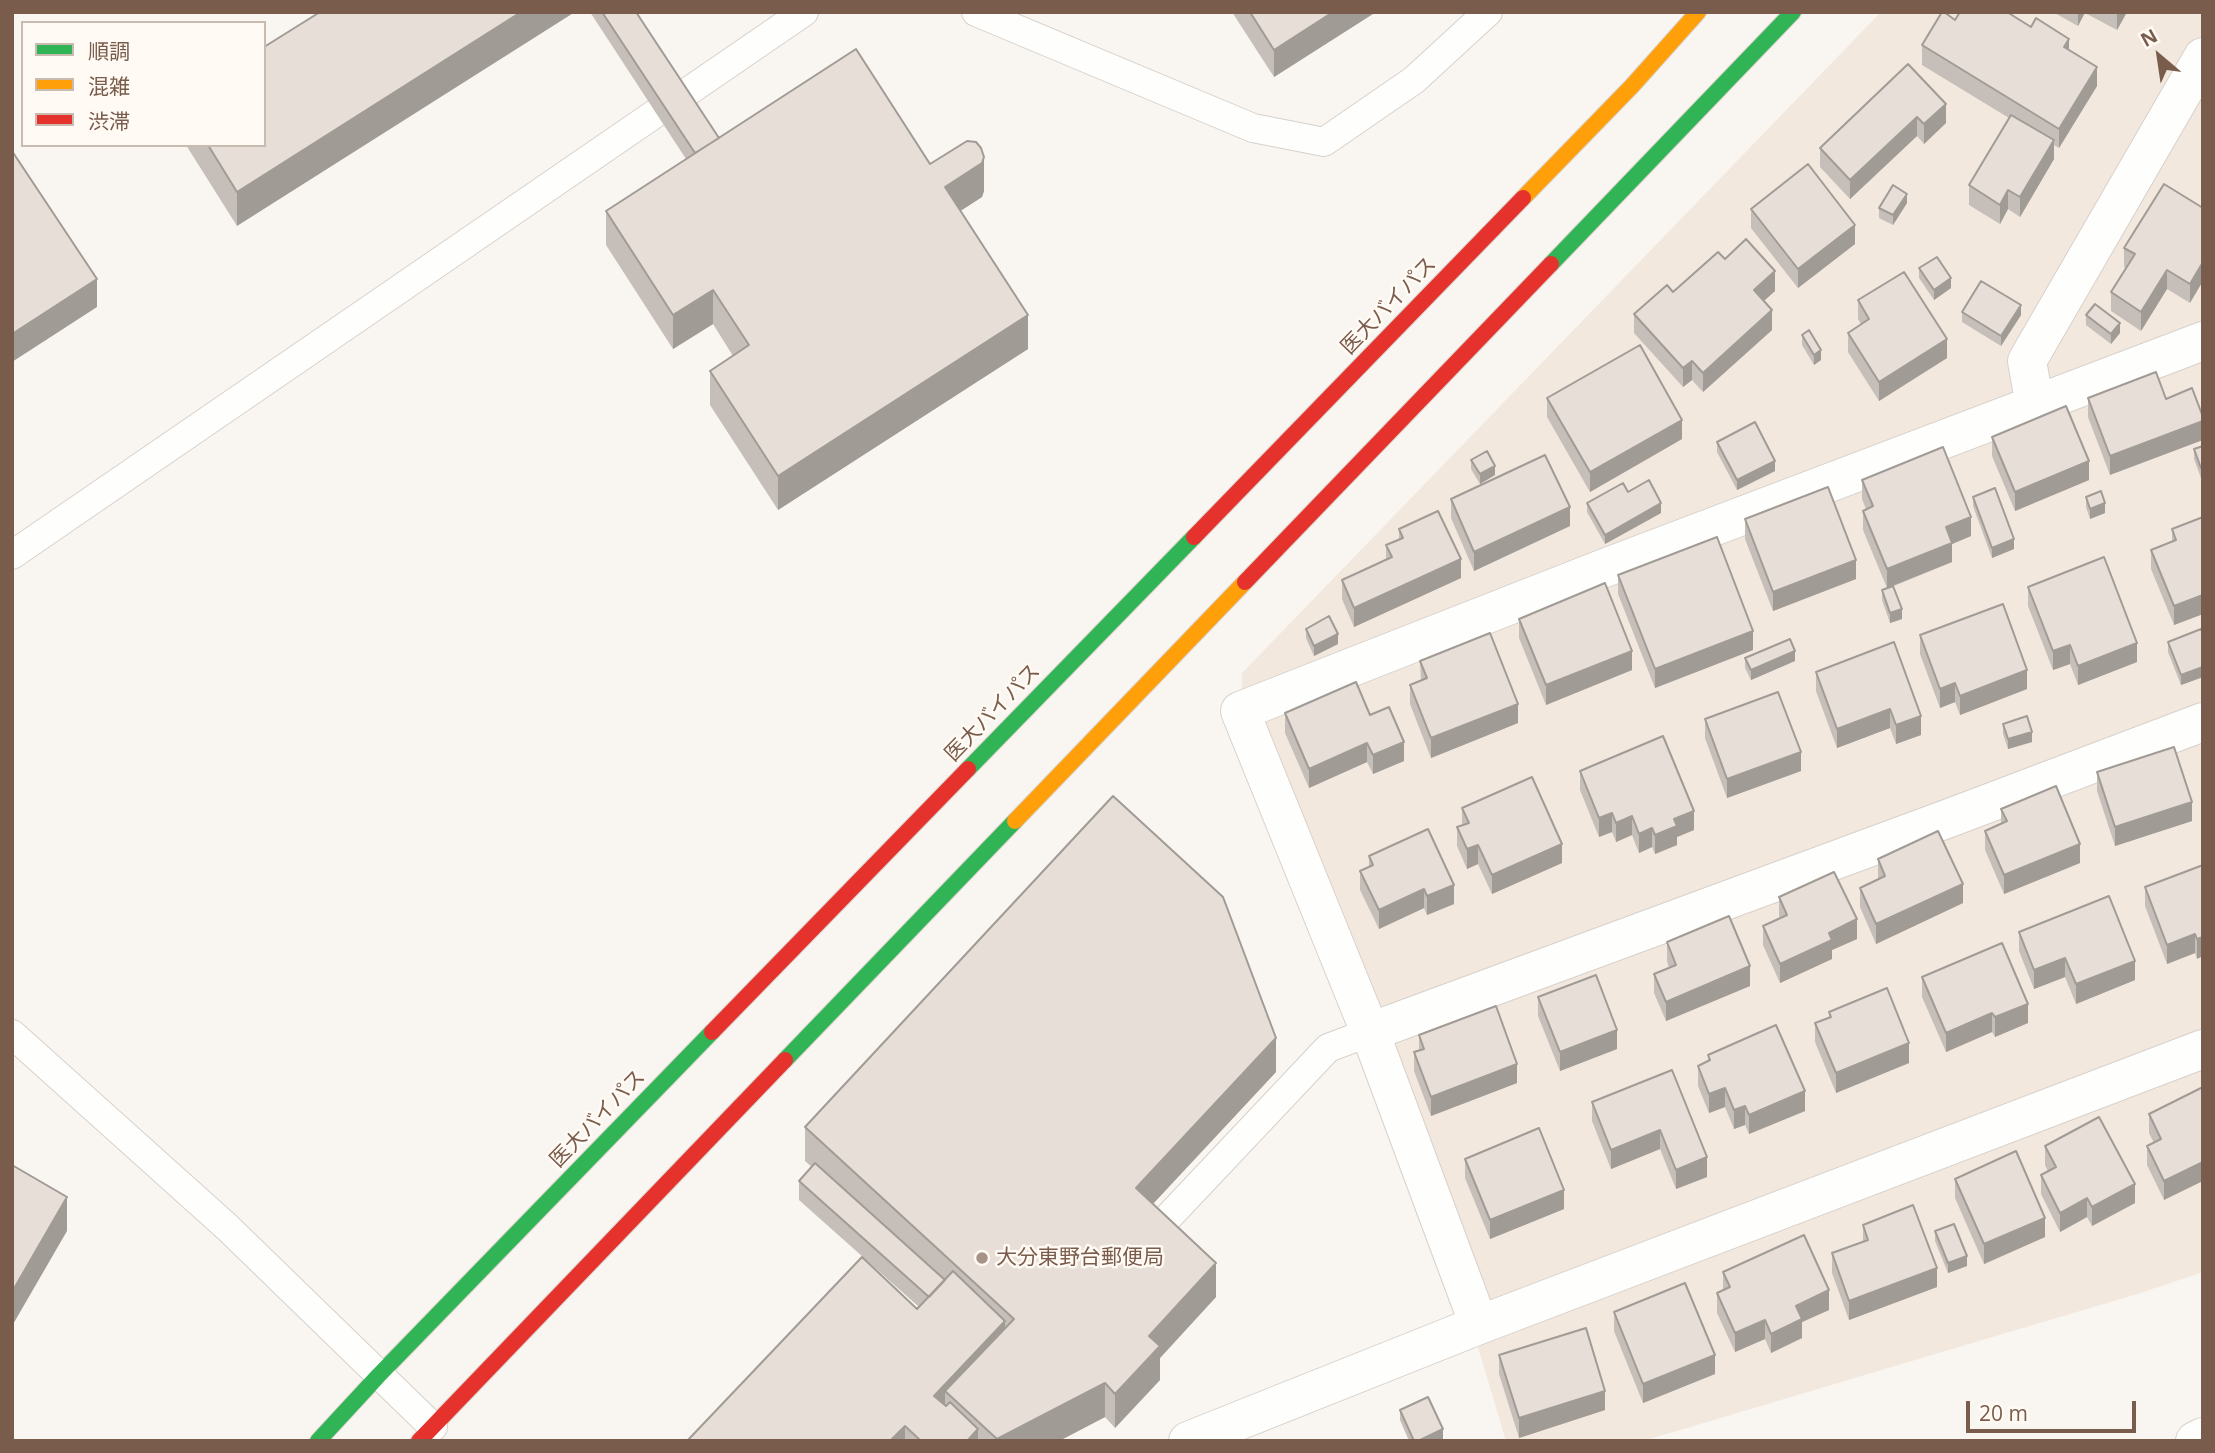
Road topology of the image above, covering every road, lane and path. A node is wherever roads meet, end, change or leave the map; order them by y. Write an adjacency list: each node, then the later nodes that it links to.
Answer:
1 (804, 12): 7 (lane)
2 (976, 12): 3 (lane)
3 (1488, 12)
4 (1698, 12): 18 (main road, 医大バイパス)
5 (1793, 12): 19 (main road)
6 (2203, 57): 10 (street)
7 (680, 97)
8 (656, 113): 11 (lane)
9 (2203, 341): 10 (street)
10 (2035, 406): 13 (street)
11 (12, 555)
12 (2203, 722): 13 (street)
13 (1370, 1032): 16 (lane); 17 (street)
14 (12, 1034): 18 (lane)
15 (2203, 1049): 17 (street)
16 (1124, 1266)
17 (1479, 1325): 22 (street)
18 (379, 1375): 19 (lane); 21 (main road, 医大バイパス)
19 (426, 1434)
20 (2203, 1437): 23 (street)
21 (318, 1441)
22 (1188, 1441)
23 (2195, 1441)

